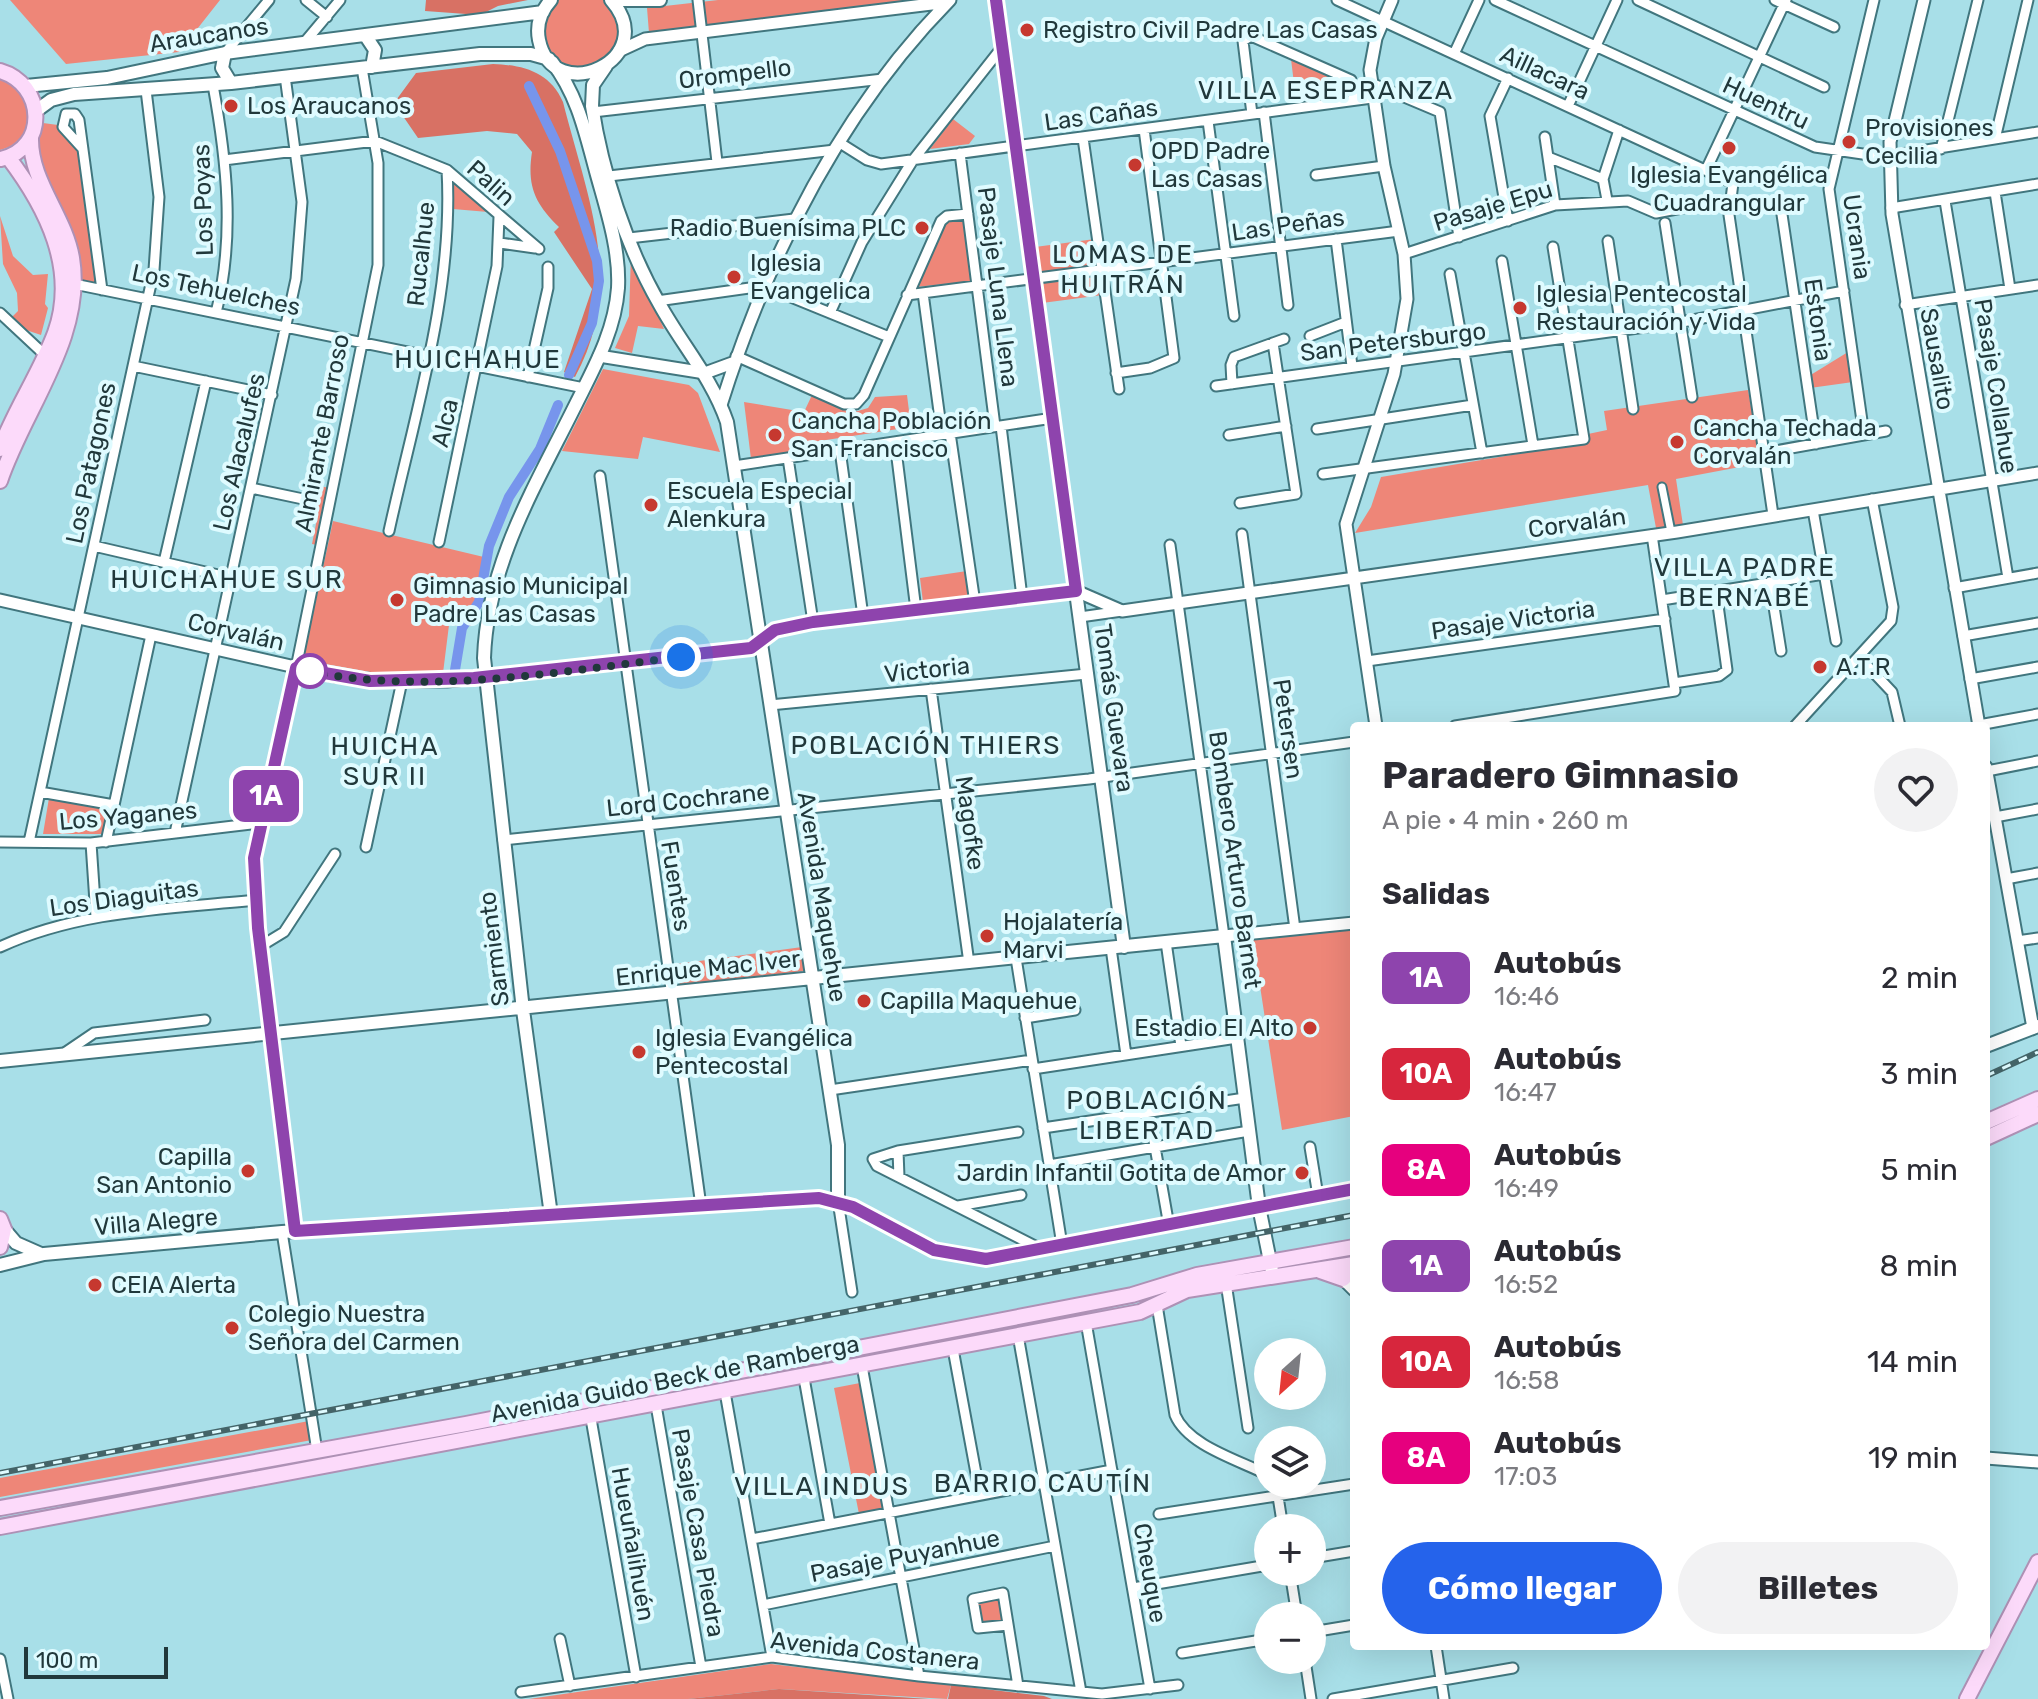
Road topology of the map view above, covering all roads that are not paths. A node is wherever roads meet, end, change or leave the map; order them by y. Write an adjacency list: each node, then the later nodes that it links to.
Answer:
1 (269, 0): 33 (street)
2 (306, 0): 24 (street)
3 (340, 0): 24 (street)
4 (551, 0): 23 (main road)
5 (611, 0): 32 (main road)
6 (620, 0): 20 (main road)
7 (660, 0): 20 (main road)
8 (698, 0): 27 (street)
9 (996, 0): 30 (main road, Tomás Guevara)
10 (1337, 0): 25 (street, Aillacara)
11 (1392, 0): 25 (street)
12 (1479, 0): 34 (street)
13 (1495, 0): 31 (street, Huentru)
14 (1617, 0): 31 (street)
15 (1638, 0): 35 (street)
16 (1874, 0): 70 (street, Ucrania)
17 (1924, 0): 74 (street, Sausalito)
18 (1978, 0): 71 (street)
19 (2028, 0): 65 (street)
20 (640, 1)
21 (949, 1): 27 (street); 42 (street)
22 (1782, 1): 26 (street); 35 (street)
23 (543, 12): 28 (main road, Araucanos); 36 (main road)
24 (327, 17): 29 (street)
25 (1383, 21): 34 (street, Aillacara); 44 (street)
26 (1834, 27)
27 (702, 33): 32 (street); 49 (street)
28 (365, 35): 29 (main road, Araucanos); 38 (main road)
29 (304, 43): 33 (main road, Araucanos)
30 (1003, 46): 68 (main road, Tomás Guevara); 78 (street)
31 (1595, 47): 52 (street); 54 (street, Huentru)
32 (619, 51): 37 (main road)
33 (225, 53): 43 (main road); 46 (main road, Araucanos)
34 (1454, 54): 41 (street, Aillacara)
35 (1759, 57): 47 (street); 54 (street)
36 (550, 61): 37 (main road, Araucanos); 38 (main road, Araucanos); 148 (main road, Sarmiento)
37 (606, 66): 55 (main road)
38 (367, 67): 40 (main road, Araucanos); 66 (street, Almirante Barroso)
39 (0, 71): 46 (main road)
40 (285, 76): 43 (main road, Araucanos); 72 (street, Los Alacalufes)
41 (1508, 78): 52 (street, Aillacara); 97 (street)
42 (883, 79): 49 (street, Orompello); 67 (street)
43 (231, 83): 45 (main road, Araucanos)
44 (1371, 83): 50 (street); 100 (street)
45 (213, 85): 48 (main road, Araucanos); 77 (street, Los Poyas)
46 (26, 86): 53 (main road)
47 (1824, 87)
48 (146, 90): 53 (main road, Araucanos); 125 (street, Los Patagones)
49 (710, 97): 55 (street, Orompello); 79 (street)
50 (1372, 98): 51 (street, Las Cañas); 80 (street)
51 (1354, 100): 56 (street, Las Cañas); 57 (street)
52 (1568, 106): 60 (street, Aillacara)
53 (36, 111): 63 (main road)
54 (1734, 111): 70 (street, Huentru); 82 (street)
55 (593, 112): 84 (main road, Avenida Maquehue)
56 (1264, 112): 57 (street, Las Cañas); 105 (street)
57 (1252, 114): 58 (street, Las Cañas)
58 (1208, 121): 59 (street, Las Cañas); 107 (street)
59 (1144, 129): 64 (street, Las Cañas); 110 (street)
60 (1619, 130): 82 (street, Aillacara); 85 (street)
61 (2038, 132): 65 (street, Huentru)
62 (1545, 137): 75 (street)
63 (31, 138): 76 (main road); 115 (main road)
64 (1083, 138): 68 (street, Las Cañas); 112 (street)
65 (1995, 139): 71 (street, Huentru)
66 (375, 141): 72 (street); 81 (street, Palin); 143 (street, Almirante Barroso)
67 (837, 146): 78 (street, Las Cañas); 79 (street); 96 (street)
68 (1016, 147): 73 (street, Las Cañas); 114 (main road, Tomás Guevara)
69 (83, 149): 120 (street)
70 (1838, 149): 74 (street, Huentru); 121 (street, Ucrania)
71 (1941, 149): 74 (street, Huentru)
72 (296, 152): 77 (street); 137 (street, Los Alacalufes)
73 (960, 153): 78 (street, Las Cañas); 94 (street, Pasaje Luna Llena)
74 (1890, 156): 93 (street, Sausalito)
75 (1548, 157): 85 (street); 91 (street)
76 (4, 158): 149 (main road)
77 (224, 160): 132 (street, Los Poyas)
78 (913, 160): 133 (street)
79 (717, 162): 84 (street)
80 (1384, 166): 83 (street); 99 (street)
81 (447, 170): 95 (street, Palin); 147 (street, Rucalhue)
82 (1706, 170): 130 (street, Aillacara)
83 (1316, 175)
84 (609, 176): 101 (main road, Avenida Maquehue)
85 (1603, 179): 88 (street)
86 (2038, 184): 87 (street)
87 (1995, 192): 90 (street); 119 (street)
88 (1607, 200): 91 (street, Pasaje Epu); 92 (street, Pasaje Epu)
89 (1780, 201): 126 (street, Estonia)
90 (1945, 201): 93 (street); 124 (street, Pasaje Collahue)
91 (1555, 205): 97 (street, Pasaje Epu)
92 (1687, 207)
93 (1891, 208): 129 (street, Sausalito)
94 (968, 214): 118 (street, Pasaje Luna Llena); 123 (street)
95 (499, 217): 104 (street, Alca); 104 (street, Palin)
96 (794, 219): 101 (street); 117 (street)
97 (1508, 221): 100 (street, Pasaje Epu)
98 (1665, 223): 136 (street)
99 (1399, 231): 102 (street, Las Peñas); 108 (street)
100 (1459, 237): 108 (street, Pasaje Epu)
101 (629, 238): 127 (main road, Avenida Maquehue)
102 (1336, 239): 105 (street, Las Peñas); 135 (street)
103 (1608, 241): 138 (street)
104 (500, 243): 153 (street, Alca)
105 (1281, 246): 107 (street, Las Peñas); 128 (street)
106 (1553, 247): 141 (street)
107 (1225, 253): 110 (street, Las Peñas); 134 (street)
108 (1404, 254): 151 (street)
109 (1502, 261): 145 (street)
110 (1162, 262): 112 (street, Las Peñas); 156 (street)
111 (548, 267): 157 (street)
112 (1102, 270): 114 (street, Las Peñas); 156 (street)
113 (1450, 274): 146 (street)
114 (1034, 279): 118 (street, Las Peñas); 169 (main road, Tomás Guevara)
115 (74, 284): 120 (street, Los Tehuelches); 149 (main road)
116 (2038, 285): 119 (street)
117 (764, 286): 127 (street); 133 (street); 150 (street)
118 (977, 286): 122 (street, Las Peñas); 171 (street, Pasaje Luna Llena)
119 (2010, 289): 124 (street)
120 (102, 290): 125 (street, Los Tehuelches)
121 (1844, 291): 126 (street, San Petersburgo); 177 (street, Ucrania)
122 (923, 293): 123 (street, Las Peñas); 175 (street)
123 (907, 295): 140 (street)
124 (1961, 298): 129 (street); 191 (street, Pasaje Collahue)
125 (149, 299): 132 (street, Los Tehuelches); 152 (street, Los Patagones)
126 (1795, 300): 130 (street, San Petersburgo); 179 (street, Estonia)
127 (657, 301): 155 (main road, Avenida Maquehue)
128 (1288, 305)
129 (1905, 305): 195 (street, Sausalito)
130 (1744, 311): 136 (street, San Petersburgo); 184 (street)
131 (0, 313): 149 (street)
132 (216, 313): 137 (street, Los Tehuelches)
133 (830, 313): 140 (street)
134 (1234, 316)
135 (1346, 322): 139 (street); 154 (street)
136 (1682, 322): 138 (street, San Petersburgo); 165 (street)
137 (287, 327): 143 (street, Los Tehuelches); 164 (street, Los Alacalufes)
138 (1623, 329): 141 (street, San Petersburgo); 168 (street)
139 (1310, 336)
140 (889, 337): 150 (street)
141 (1568, 337): 145 (street, San Petersburgo); 180 (street)
142 (1284, 339): 144 (street, San Petersburgo)
143 (363, 343): 147 (street, Los Tehuelches); 242 (street, Almirante Barroso)
144 (1273, 343): 158 (street, San Petersburgo); 160 (street, San Petersburgo)
145 (1516, 346): 146 (street, San Petersburgo); 180 (street)
146 (1463, 354): 151 (street, San Petersburgo); 167 (street)
147 (428, 356): 153 (street, Los Tehuelches); 201 (street, Rucalhue)
148 (599, 356): 155 (street); 162 (main road, Sarmiento)
149 (48, 359): 181 (main road); 192 (main road)
150 (736, 359): 155 (street); 166 (street)
151 (1398, 361): 154 (street, San Petersburgo); 170 (street)
152 (133, 366): 159 (street); 207 (street, Los Patagones)
153 (478, 366): 157 (street, Los Tehuelches); 205 (street, Alca)
154 (1352, 366): 158 (street, San Petersburgo)
155 (705, 373): 166 (main road, Avenida Maquehue)
156 (1116, 373): 163 (street)
157 (528, 377): 162 (street, Los Tehuelches)
158 (1278, 377): 160 (street, San Petersburgo); 172 (street, San Petersburgo)
159 (206, 381): 164 (street); 208 (street)
160 (1232, 384): 161 (street, San Petersburgo)
161 (1216, 386)
162 (584, 388): 244 (main road, Sarmiento)
163 (1119, 389)
164 (272, 395): 194 (street, Los Alacalufes)
165 (1692, 397)
166 (721, 405): 186 (main road, Avenida Maquehue)
167 (1473, 405): 170 (street); 183 (street)
168 (1633, 409)
169 (1053, 418): 171 (street); 216 (main road, Tomás Guevara)
170 (1381, 419): 173 (street); 187 (street)
171 (998, 426): 175 (street); 219 (street, Pasaje Luna Llena)
172 (1286, 426): 176 (street); 198 (street, San Petersburgo)
173 (1317, 429)
174 (1886, 431): 177 (street)
175 (946, 434): 178 (street); 222 (street)
176 (1229, 435)
177 (1864, 435): 179 (street)
178 (895, 442): 182 (street); 224 (street)
179 (1816, 444): 184 (street)
180 (1533, 445): 183 (street)
181 (0, 449)
182 (840, 450): 185 (street); 226 (street)
183 (1482, 453): 187 (street)
184 (1764, 453): 200 (street)
185 (788, 458): 186 (street); 230 (street)
186 (734, 466): 234 (main road, Avenida Maquehue)
187 (1366, 469): 189 (street); 212 (street)
188 (2038, 473): 191 (street, Corvalán)
189 (1323, 474)
190 (600, 476): 240 (street, Fuentes)
191 (1991, 480): 195 (street, Corvalán); 213 (street, Pasaje Collahue)
192 (0, 481)
193 (1662, 487): 202 (street)
194 (251, 488): 196 (street); 211 (street, Los Alacalufes)
195 (1936, 489): 197 (street, Corvalán); 215 (street, Sausalito)
196 (303, 499)
197 (1872, 499): 199 (street, Corvalán); 238 (street)
198 (1240, 503)
199 (1813, 510): 200 (street, Corvalán); 210 (street)
200 (1773, 515): 202 (street, Corvalán)
201 (389, 531)
202 (1671, 532): 204 (street, Corvalán)
203 (1242, 534): 218 (street, Petersen)
204 (1652, 535): 212 (street, Corvalán); 221 (street)
205 (439, 542)
206 (1170, 545): 223 (street, Bombero Arturo Barnet)
207 (94, 546): 208 (street); 228 (street, Los Patagones)
208 (164, 562): 211 (street)
209 (2038, 573): 213 (street)
210 (1824, 574): 214 (street); 235 (street)
211 (231, 578): 236 (street, Los Alacalufes)
212 (1354, 578): 218 (street, Corvalán); 239 (street)
213 (2008, 578): 215 (street)
214 (1770, 582): 217 (street); 237 (street)
215 (1954, 588): 233 (street, Sausalito)
216 (1076, 591): 219 (street, Corvalán); 225 (street, Corvalán); 227 (main road, Tomás Guevara)
217 (1716, 591): 221 (street); 247 (street)
218 (1250, 593): 223 (street, Corvalán); 258 (street, Petersen)
219 (1022, 597): 222 (street, Corvalán)
220 (0, 600): 228 (street, Corvalán)
221 (1662, 600): 229 (street)
222 (975, 603): 224 (street, Corvalán)
223 (1178, 604): 225 (street, Corvalán); 260 (street, Bombero Arturo Barnet)
224 (916, 610): 226 (street, Corvalán)
225 (1122, 611): 227 (street, Corvalán)
226 (863, 616): 230 (street, Corvalán)
227 (1080, 617): 243 (main road, Tomás Guevara)
228 (79, 618): 232 (street, Corvalán); 265 (street, Los Patagones)
229 (1665, 619): 239 (street, Pasaje Victoria); 247 (street)
230 (813, 622): 234 (street, Corvalán)
231 (2038, 623): 233 (street)
232 (151, 635): 236 (street, Corvalán); 266 (street)
233 (1963, 636): 245 (street, Sausalito)
234 (761, 640): 240 (street, Corvalán); 249 (main road, Avenida Maquehue)
235 (1836, 641)
236 (215, 649): 242 (street, Corvalán); 272 (street, Los Alacalufes)
237 (1781, 651)
238 (1860, 658): 253 (street); 254 (street)
239 (1367, 661): 251 (street)
240 (624, 664): 244 (street, Corvalán); 271 (street, Fuentes)
241 (2038, 667): 245 (street)
242 (296, 668): 246 (street, Corvalán); 270 (street, Almirante Barroso)
243 (1087, 674): 248 (street, Victoria); 262 (main road, Tomás Guevara)
244 (485, 677): 246 (street, Corvalán); 273 (main road, Sarmiento)
245 (1970, 679): 255 (street, Sausalito)
246 (402, 681): 278 (street)
247 (1675, 687): 252 (street)
248 (931, 689): 249 (street, Victoria); 264 (street, Magofke)
249 (770, 705): 267 (main road, Avenida Maquehue)
250 (2038, 714): 256 (street)
251 (1375, 722)
252 (1478, 722)
253 (1799, 722)
254 (1899, 722)
255 (1978, 722)
256 (1990, 724)
257 (1350, 743): 258 (street, Lord Cochrane)
258 (1272, 753): 260 (street, Lord Cochrane); 285 (street, Petersen)
259 (2038, 761): 261 (street)
260 (1200, 764): 262 (street, Lord Cochrane); 286 (street, Bombero Arturo Barnet)
261 (1990, 768)
262 (1101, 777): 264 (street, Lord Cochrane); 292 (main road, Tomás Guevara)
263 (1990, 790): 269 (street)
264 (945, 791): 267 (street, Lord Cochrane); 294 (street, Magofke)
265 (40, 792): 266 (street, Los Yaganes); 275 (street, Los Patagones)
266 (114, 805): 276 (street)
267 (785, 809): 271 (street, Lord Cochrane); 295 (main road, Avenida Maquehue)
268 (2038, 809): 269 (street)
269 (1995, 817): 281 (street)
270 (259, 823): 272 (street, Los Yaganes); 282 (street, Almirante Barroso)
271 (646, 824): 273 (street, Lord Cochrane); 296 (street, Fuentes)
272 (175, 833): 276 (street, Los Yaganes)
273 (503, 840): 297 (main road, Sarmiento)
274 (0, 842): 275 (street, Los Yaganes)
275 (29, 842): 277 (street, Los Yaganes)
276 (106, 842): 277 (street, Los Yaganes)
277 (91, 843): 283 (street)
278 (366, 847)
279 (335, 854): 290 (street)
280 (2038, 873): 281 (street)
281 (2006, 879): 288 (street)
282 (256, 900): 283 (street, Los Diaguitas); 290 (street, Almirante Barroso)
283 (96, 917): 291 (street, Los Diaguitas)
284 (1350, 923): 285 (street, Enrique Mac Iver)
285 (1295, 929): 286 (street, Enrique Mac Iver)
286 (1224, 936): 289 (main road, Enrique Mac Iver); 303 (main road, Bombero Arturo Barnet)
287 (2038, 938): 288 (street)
288 (2017, 941): 301 (street)
289 (1166, 942): 292 (main road, Enrique Mac Iver); 305 (street)
290 (261, 946): 302 (street, Almirante Barroso)
291 (0, 947)
292 (1117, 948): 293 (main road, Enrique Mac Iver); 307 (street)
293 (1016, 958): 294 (main road, Enrique Mac Iver); 299 (street)
294 (969, 963): 295 (main road, Enrique Mac Iver)
295 (813, 979): 296 (main road, Enrique Mac Iver); 310 (main road, Avenida Maquehue)
296 (672, 994): 297 (main road, Enrique Mac Iver); 329 (street, Fuentes)
297 (523, 1010): 302 (main road, Enrique Mac Iver); 332 (main road, Sarmiento)
298 (1075, 1010): 299 (street)
299 (1025, 1018): 309 (street)
300 (205, 1020): 306 (street, Enrique Mac Iver)
301 (2035, 1027): 304 (main road)
302 (272, 1036): 306 (main road, Enrique Mac Iver); 335 (street, Almirante Barroso)
303 (1237, 1038): 305 (street); 311 (main road, Bombero Arturo Barnet)
304 (1990, 1044)
305 (1181, 1046): 307 (street)
306 (66, 1052): 308 (main road, Enrique Mac Iver)
307 (1126, 1055): 309 (street)
308 (0, 1061)
309 (1033, 1064): 310 (street); 316 (street)
310 (830, 1090): 328 (main road, Avenida Maquehue)
311 (1245, 1098): 313 (street); 317 (main road, Bombero Arturo Barnet)
312 (2038, 1099): 315 (main road)
313 (1149, 1113): 316 (street); 320 (street)
314 (2038, 1114): 319 (main road)
315 (1990, 1120)
316 (1043, 1128): 323 (street)
317 (1249, 1131): 320 (street); 331 (main road, Bombero Arturo Barnet)
318 (1018, 1132): 322 (street)
319 (1990, 1136)
320 (1155, 1147): 323 (street); 334 (street)
321 (1310, 1147): 327 (street)
322 (898, 1151): 324 (street); 324 (street)
323 (1049, 1165): 336 (street)
324 (899, 1177): 330 (street)
325 (1350, 1190): 327 (main road, Villa Alegre)
326 (1021, 1195): 330 (street)
327 (1318, 1196): 331 (main road, Villa Alegre)
328 (838, 1201): 329 (main road, Villa Alegre); 339 (main road, Villa Alegre); 346 (street, Avenida Maquehue)
329 (701, 1206): 332 (main road, Villa Alegre)
330 (958, 1206): 339 (street)
331 (1259, 1207): 334 (main road, Villa Alegre); 343 (main road, Bombero Arturo Barnet)
332 (551, 1215): 335 (main road, Villa Alegre)
333 (2, 1224): 337 (main road); 341 (main road)
334 (1169, 1226): 336 (main road, Villa Alegre)
335 (289, 1232): 341 (main road, Villa Alegre); 360 (street, Almirante Barroso)
336 (1062, 1245): 339 (main road, Villa Alegre)
337 (0, 1247)
338 (1350, 1248): 340 (main road, Avenida Guido Beck de Ramberga)
339 (1041, 1249)
340 (1328, 1252): 343 (main road, Avenida Guido Beck de Ramberga); 344 (street)
341 (44, 1254): 342 (main road, Villa Alegre)
342 (0, 1265)
343 (1272, 1270): 344 (main road, Avenida Guido Beck de Ramberga); 345 (main road, Avenida Guido Beck de Ramberga); 347 (main road, Avenida Guido Beck de Ramberga)
344 (1350, 1273)
345 (1226, 1283): 348 (main road, Avenida Guido Beck de Ramberga); 359 (street)
346 (852, 1292)
347 (1083, 1305): 349 (main road); 351 (main road, Avenida Guido Beck de Ramberga)
348 (1157, 1305): 349 (main road, Avenida Guido Beck de Ramberga); 364 (street)
349 (1086, 1322): 350 (main road, Avenida Guido Beck de Ramberga); 366 (street, Cheuque)
350 (1018, 1335): 352 (main road, Avenida Guido Beck de Ramberga); 367 (street)
351 (859, 1348): 353 (main road); 356 (main road, Avenida Guido Beck de Ramberga)
352 (953, 1349): 353 (main road, Avenida Guido Beck de Ramberga); 370 (street)
353 (862, 1366): 354 (main road, Avenida Guido Beck de Ramberga); 373 (street)
354 (804, 1378): 355 (main road, Avenida Guido Beck de Ramberga); 375 (street)
355 (725, 1392): 357 (main road, Avenida Guido Beck de Ramberga); 377 (street)
356 (588, 1400): 358 (street, Hueuñalihuén); 360 (main road, Avenida Guido Beck de Ramberga)
357 (656, 1405): 358 (main road, Avenida Guido Beck de Ramberga); 395 (street, Pasaje Casa Piedra)
358 (591, 1417): 363 (main road, Avenida Guido Beck de Ramberga); 399 (street, Hueuñalihuén)
359 (1248, 1428)
360 (317, 1451): 363 (main road); 365 (main road); 372 (main road, Avenida Guido Beck de Ramberga)
361 (1990, 1458): 362 (street)
362 (2038, 1462)
363 (335, 1464): 365 (main road, Avenida Guido Beck de Ramberga)
364 (1254, 1468)
365 (304, 1470): 376 (main road, Avenida Guido Beck de Ramberga)
366 (1112, 1470): 367 (street); 384 (street, Cheuque)
367 (1044, 1483): 370 (street); 378 (street)
368 (1350, 1485): 369 (street)
369 (1326, 1488)
370 (980, 1495): 373 (street)
371 (1265, 1498): 374 (street)
372 (0, 1508)
373 (889, 1513): 375 (street); 383 (street)
374 (1159, 1514)
375 (830, 1524): 377 (street)
376 (0, 1527)
377 (752, 1539): 385 (street)
378 (1055, 1546): 383 (street, Pasaje Puyanhue); 406 (street)
379 (1350, 1552): 380 (street)
380 (1326, 1556)
381 (2038, 1562): 411 (main road)
382 (1254, 1567): 384 (street)
383 (901, 1577): 385 (street, Pasaje Puyanhue); 398 (street)
384 (1133, 1588): 404 (street, Cheuque)
385 (763, 1605): 393 (street)
386 (1008, 1625): 386 (street); 403 (street)
387 (1350, 1626): 388 (street)
388 (1326, 1630)
389 (560, 1639): 402 (street)
390 (1254, 1641): 392 (street)
391 (1437, 1650): 400 (street)
392 (1182, 1653)
393 (772, 1657): 395 (street, Avenida Costanera); 398 (street, Avenida Costanera)
394 (0, 1659): 407 (street)
395 (701, 1667): 399 (street, Avenida Costanera)
396 (1513, 1668): 400 (street)
397 (1307, 1674): 408 (street)
398 (919, 1676): 403 (street, Avenida Costanera)
399 (636, 1677): 402 (street, Avenida Costanera)
400 (1441, 1681): 409 (street); 410 (street)
401 (1178, 1685): 404 (street, Avenida Costanera)
402 (570, 1686): 405 (street, Avenida Costanera)
403 (1018, 1686): 406 (street, Avenida Costanera)
404 (1150, 1689): 406 (street, Avenida Costanera)
405 (521, 1692)
406 (1081, 1692)
407 (8, 1699)
408 (1311, 1699)
409 (1333, 1699)
410 (1444, 1699)
411 (1967, 1699)

